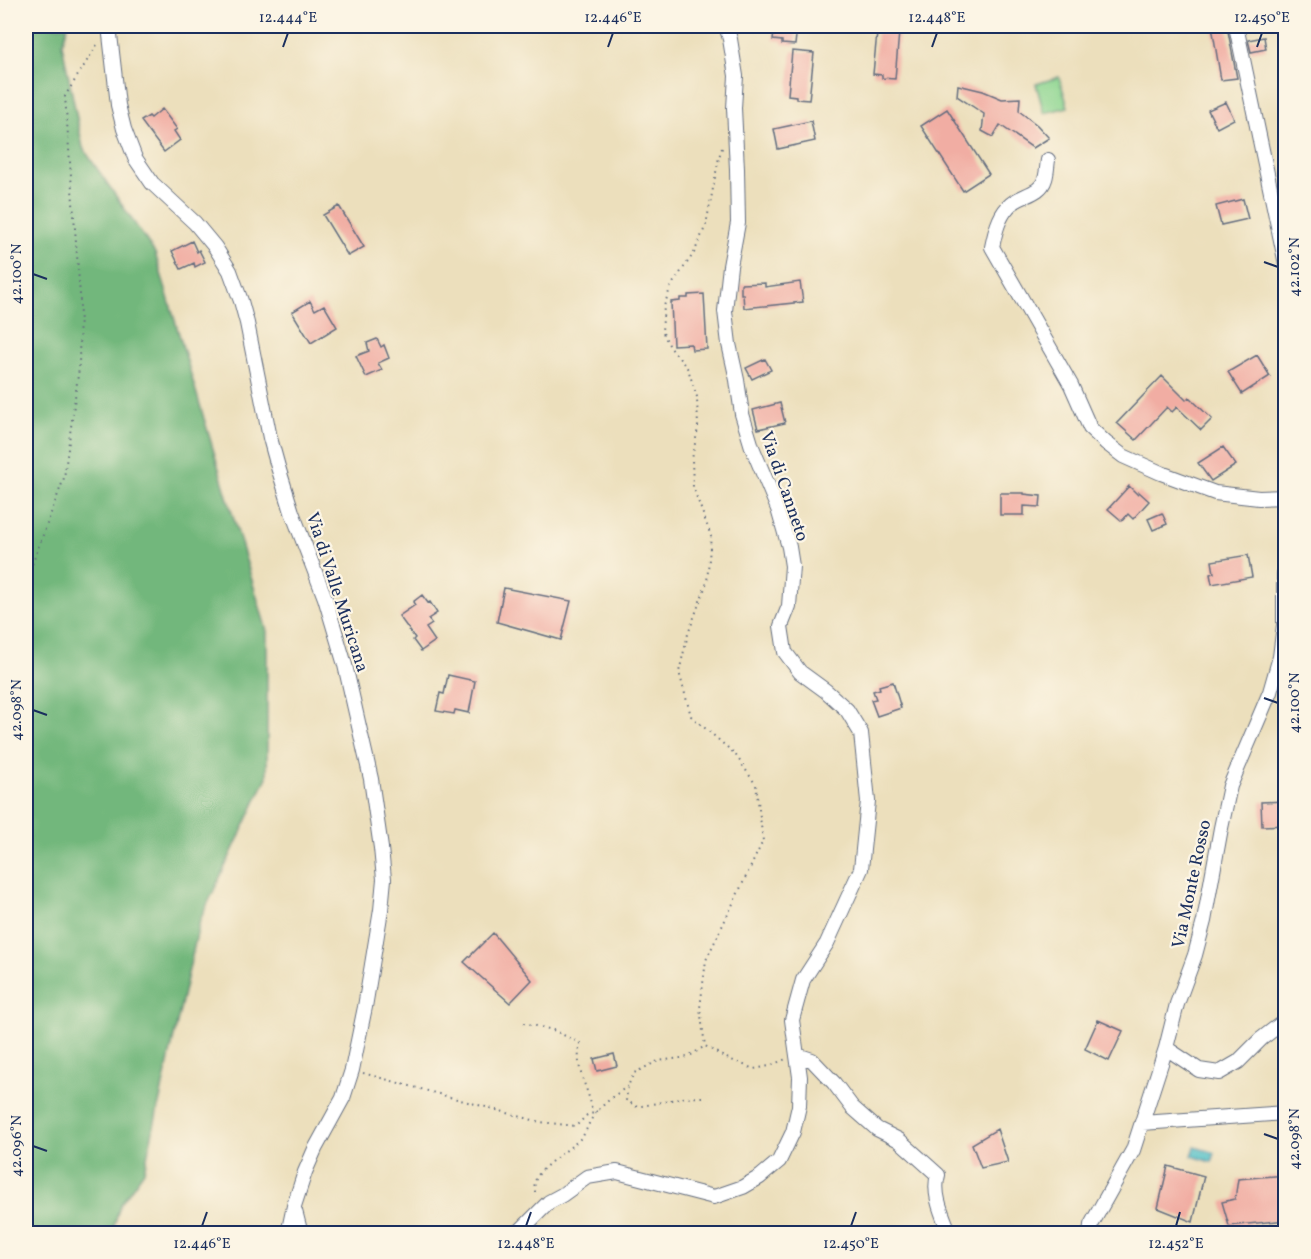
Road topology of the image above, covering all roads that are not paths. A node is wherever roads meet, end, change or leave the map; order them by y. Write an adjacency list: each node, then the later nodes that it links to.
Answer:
1 (109, 26): 13 (street, Via di Valle Muricana)
2 (726, 26): 10 (street, Via di Canneto)
3 (1236, 26): 5 (street)
4 (1048, 160): 6 (street)
5 (1286, 264)
6 (1286, 497)
7 (1286, 568): 9 (street, Via Monte Rosso)
8 (1286, 1020): 9 (street)
9 (1166, 1048): 12 (street, Via Monte Rosso)
10 (797, 1055): 16 (street, Via di Canneto); 17 (street)
11 (1286, 1113): 12 (street)
12 (1142, 1123): 18 (street, Via Monte Rosso)
13 (294, 1206): 14 (street, Via di Valle Muricana); 15 (street)
14 (288, 1233)
15 (302, 1233)
16 (517, 1233)
17 (950, 1233)
18 (1090, 1233)

